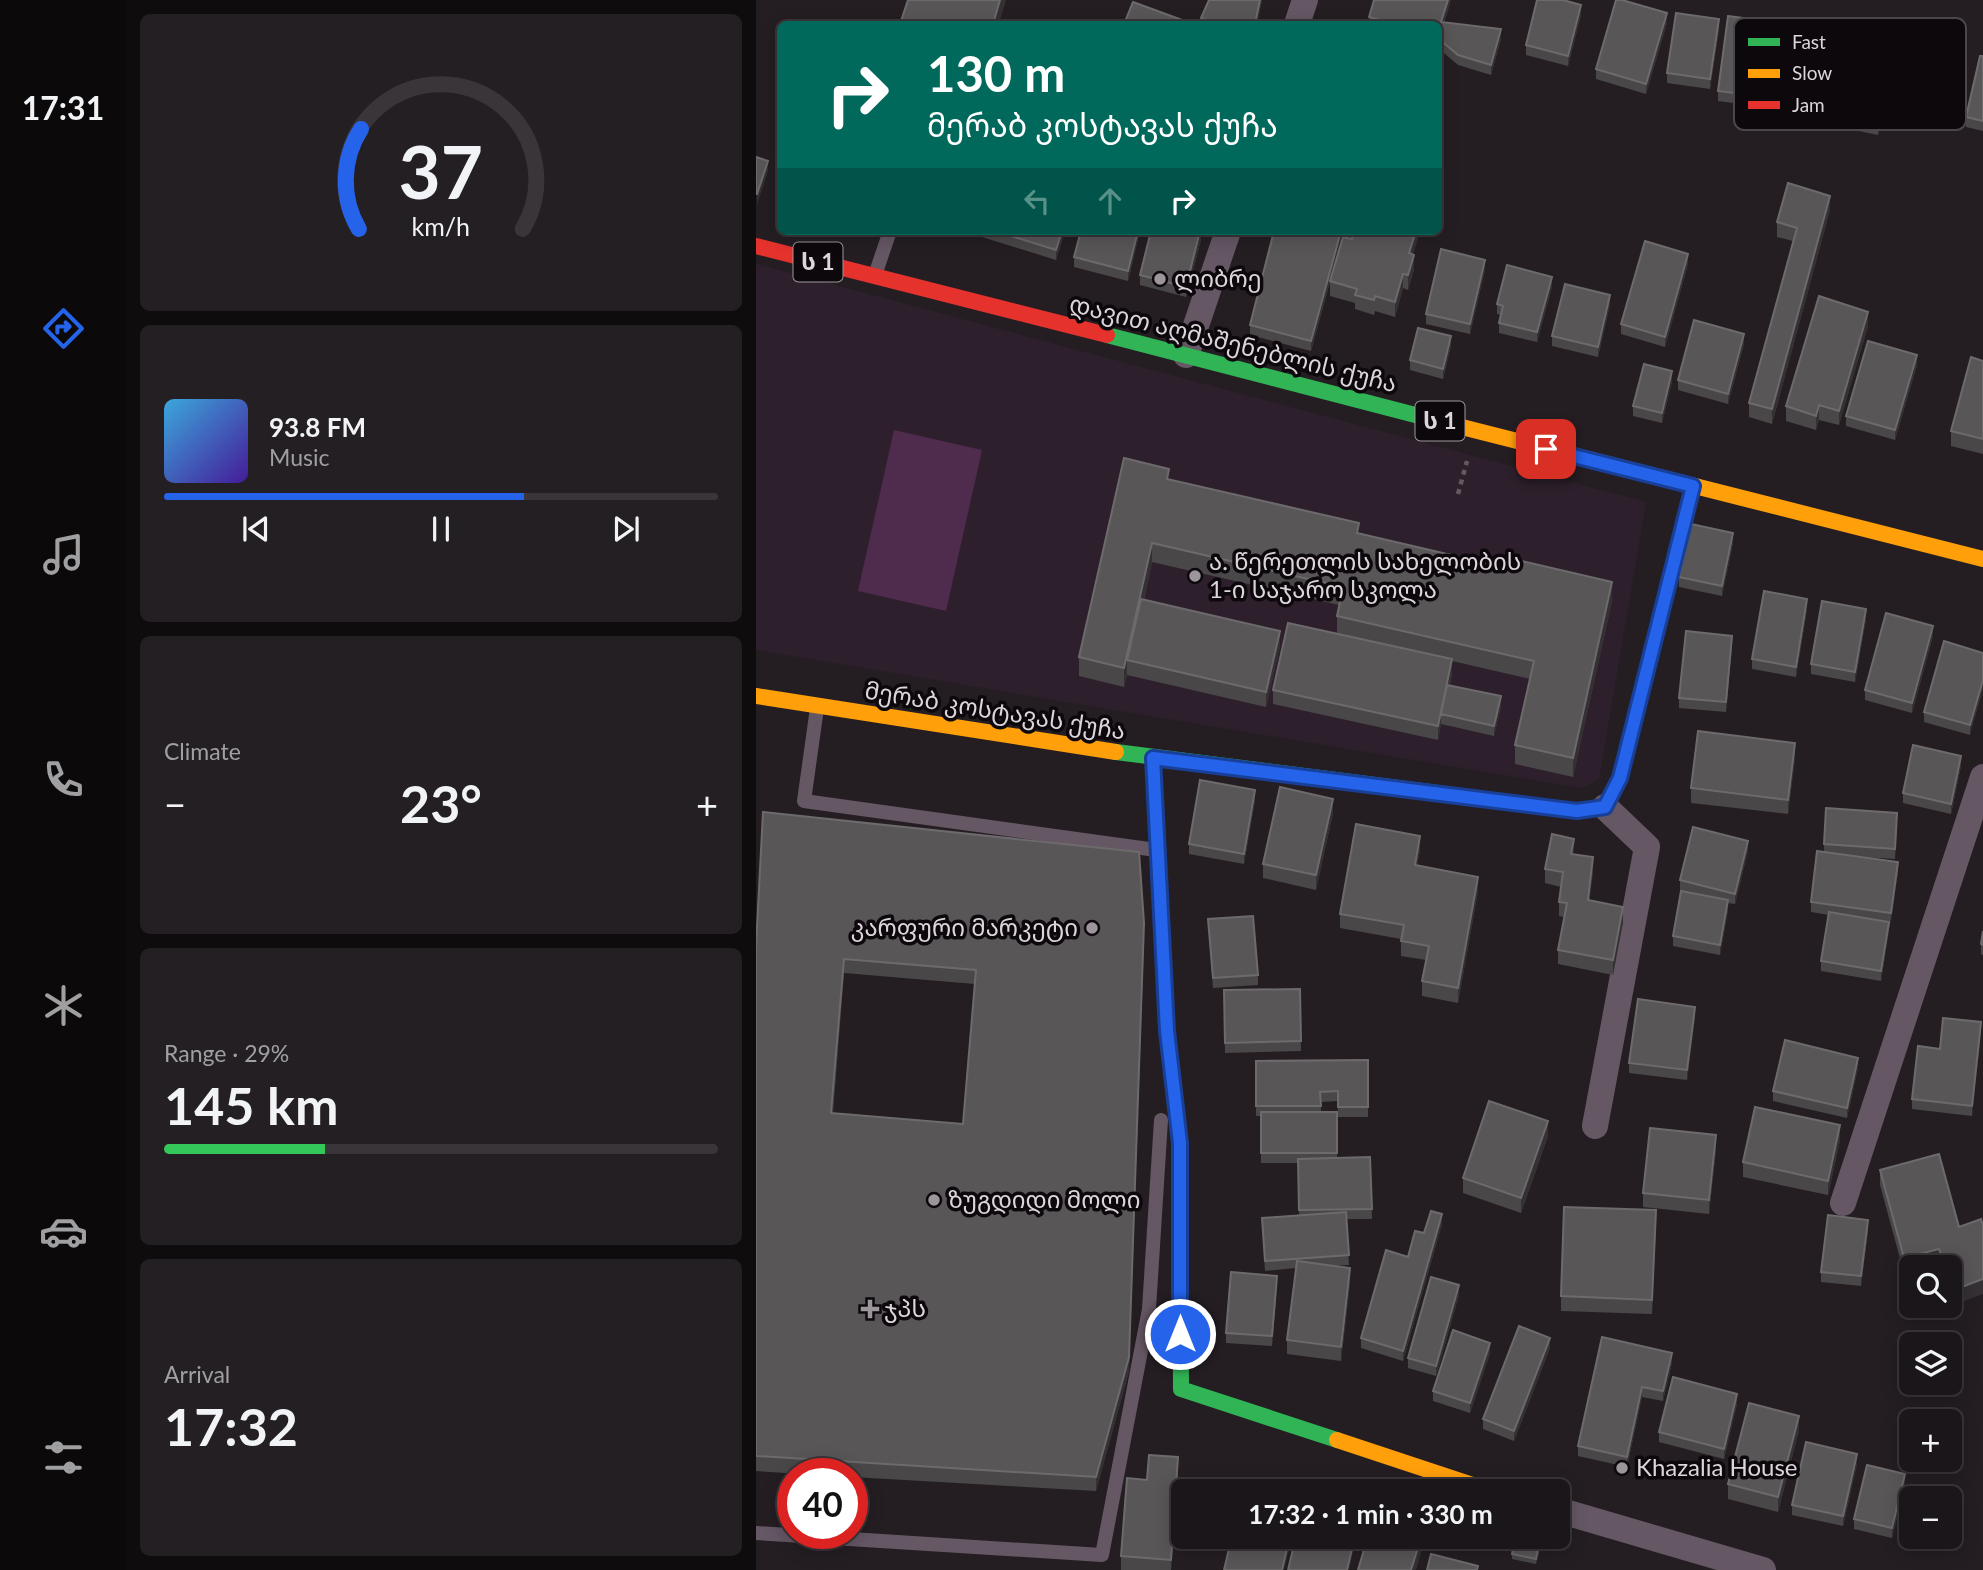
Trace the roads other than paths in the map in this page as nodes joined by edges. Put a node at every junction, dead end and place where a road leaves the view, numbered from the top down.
1 (1305, 0) edge
2 (1298, 21) edge
3 (889, 235) edge
4 (1227, 235) edge
5 (756, 246) edge
6 (875, 276) junction
7 (1186, 355) junction
8 (1693, 486) junction
9 (1983, 559) edge
10 (756, 696) edge
11 (818, 706) junction
12 (1153, 758) junction
13 (1983, 777) edge
14 (1605, 807) junction
15 (1157, 850) junction
16 (1167, 1031) junction
17 (1595, 1126) dead end
18 (1843, 1203) dead end
19 (1455, 1479) edge
20 (1570, 1514) edge
21 (756, 1533) edge
22 (1763, 1570) edge

1 - 2 street
3 - 6 lane
4 - 7 street
5 - 6 main road, დავით აღმაშენებლის ქუჩა / ს 1
6 - 7 main road, დავით აღმაშენებლის ქუჩა / ს 1
7 - 8 main road, დავით აღმაშენებლის ქუჩა / ს 1
8 - 9 main road, დავით აღმაშენებლის ქუჩა / ს 1
8 - 14 main road
10 - 11 main road, მერაბ კოსტავას ქუჩა
11 - 12 main road, მერაბ კოსტავას ქუჩა
11 - 15 lane
12 - 14 main road, მერაბ კოსტავას ქუჩა
12 - 15 main road
13 - 18 street
14 - 17 street
15 - 16 main road
16 - 19 main road
16 - 21 lane
20 - 22 street

